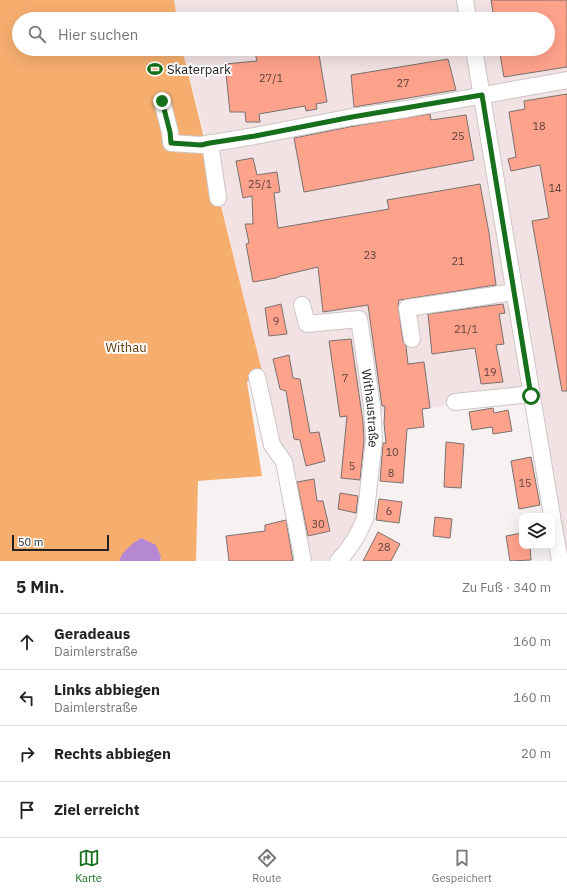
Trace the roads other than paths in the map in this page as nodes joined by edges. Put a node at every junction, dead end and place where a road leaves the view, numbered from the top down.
1 (465, 0) edge
2 (467, 12) edge
3 (475, 56) edge
4 (567, 80) edge
5 (482, 95) junction
6 (162, 101) dead end
7 (210, 143) junction
8 (218, 198) dead end
9 (514, 292) junction
10 (302, 305) dead end
11 (412, 339) dead end
12 (257, 377) dead end
13 (531, 394) junction
14 (455, 402) dead end
15 (551, 513) edge
16 (555, 533) edge
17 (303, 561) edge
18 (338, 561) edge
19 (560, 561) edge

1 - 2 street
3 - 5 street
4 - 5 street
5 - 7 street
5 - 9 street
6 - 7 street
7 - 8 street
9 - 11 street
9 - 13 street
10 - 18 street, Withaustraße
12 - 17 street
13 - 14 street
13 - 15 street
16 - 19 street

